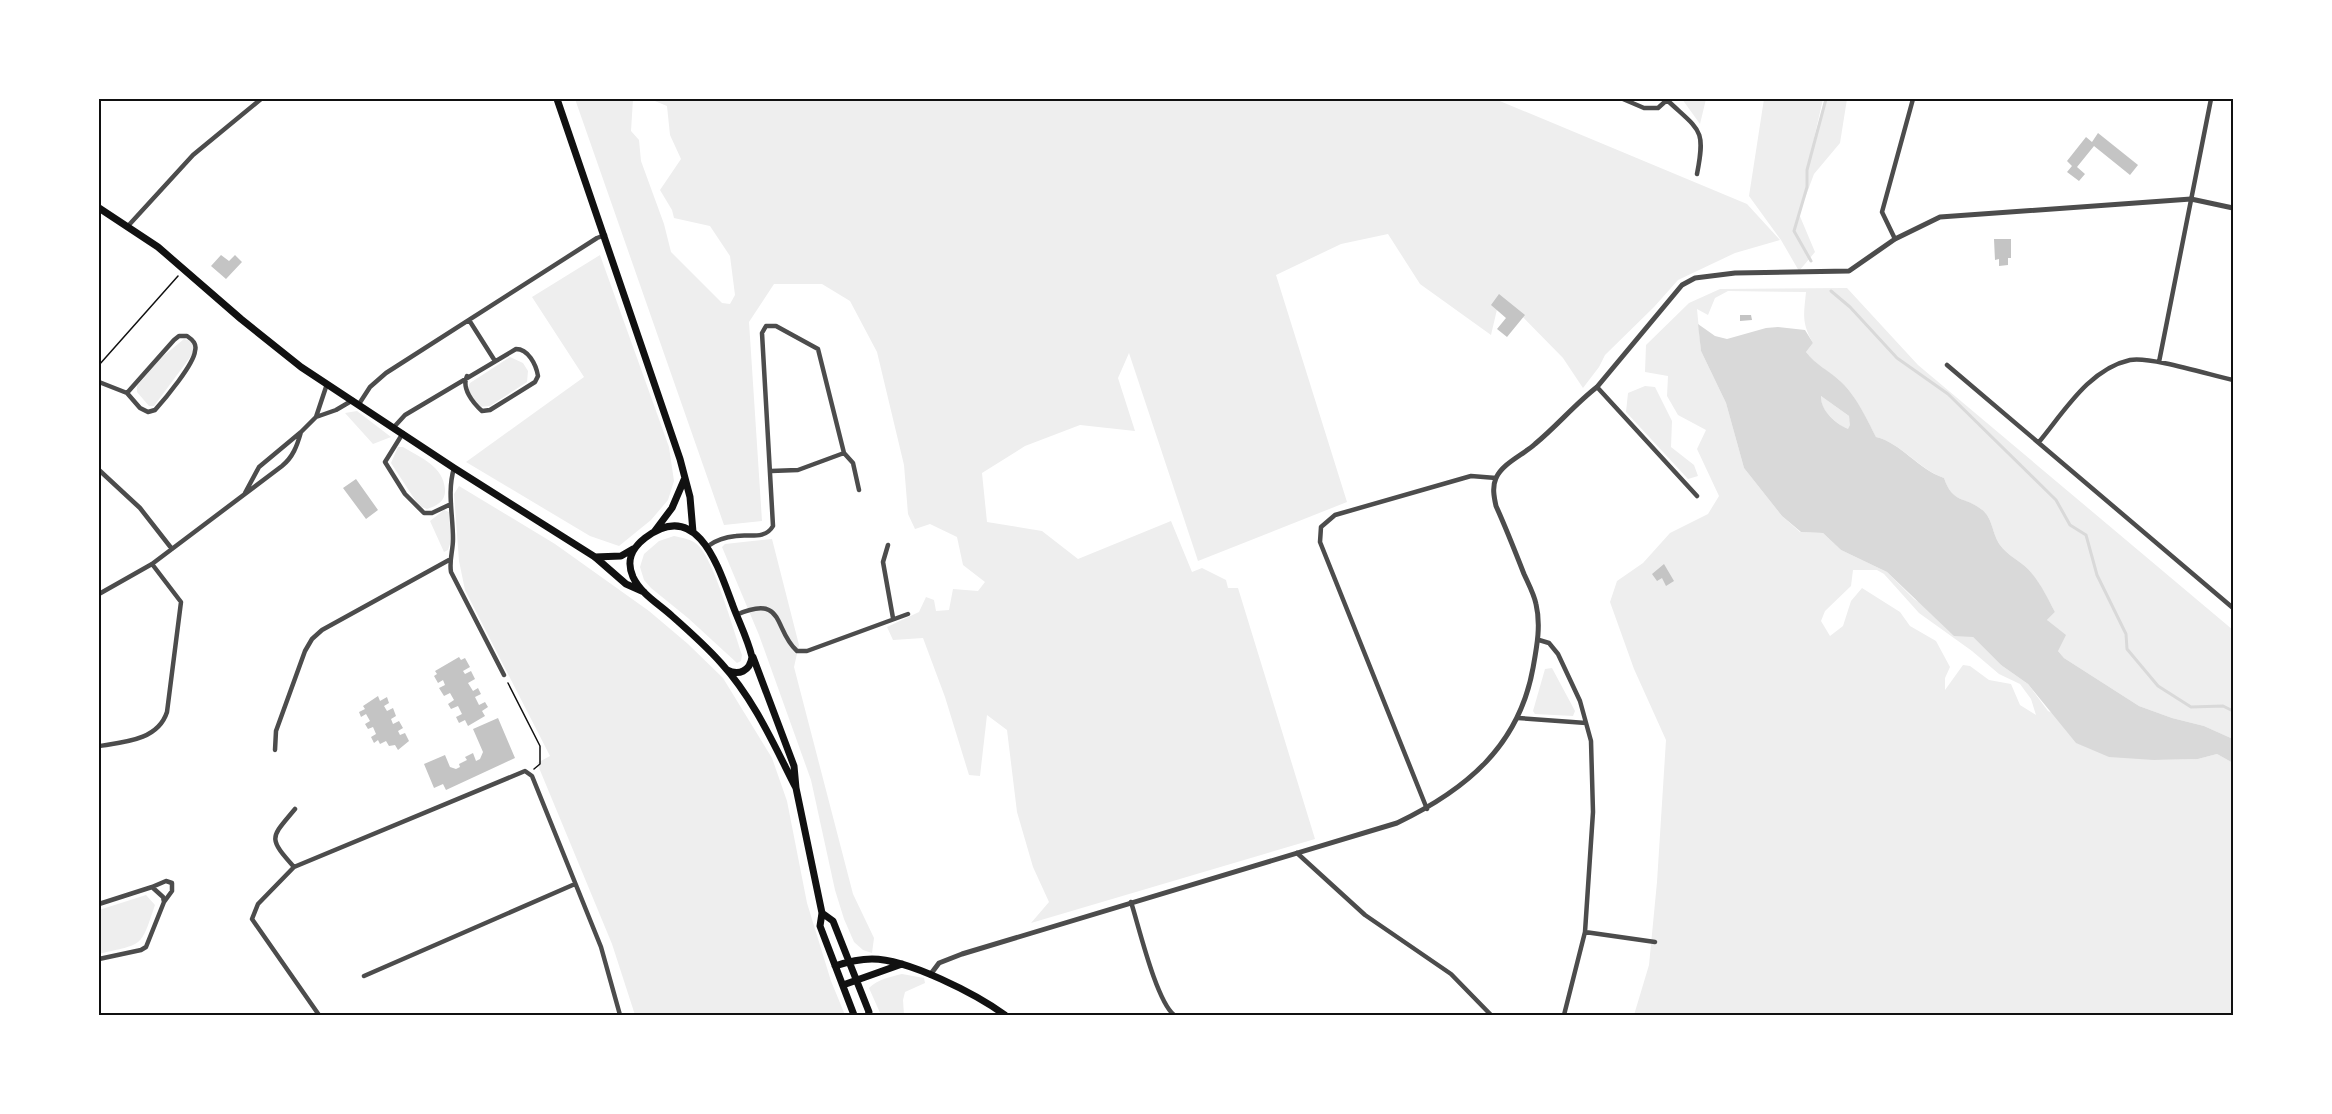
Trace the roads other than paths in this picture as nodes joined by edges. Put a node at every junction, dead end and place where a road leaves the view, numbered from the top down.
1 (261, 99) edge
2 (557, 99) edge
3 (1623, 99) edge
4 (1913, 99) edge
5 (2211, 99) edge
6 (1667, 100) edge
7 (1697, 174) dead end
8 (2191, 199) junction
9 (99, 208) edge
10 (2233, 208) edge
11 (128, 226) junction
12 (605, 235) junction
13 (1895, 239) junction
14 (469, 320) junction
15 (495, 361) junction
16 (2159, 362) junction
17 (1947, 364) dead end
18 (467, 376) junction
19 (2233, 380) edge
20 (99, 381) edge
21 (327, 384) junction
22 (1598, 387) junction
23 (127, 393) junction
24 (356, 402) junction
25 (316, 417) junction
26 (394, 427) junction
27 (301, 432) junction
28 (403, 433) junction
29 (2039, 442) junction
30 (844, 453) junction
31 (454, 468) junction
32 (99, 470) edge
33 (771, 471) junction
34 (1496, 478) junction
35 (684, 480) junction
36 (859, 490) dead end
37 (244, 495) junction
38 (1697, 496) dead end
39 (451, 504) junction
40 (654, 532) junction
41 (693, 532) junction
42 (888, 545) dead end
43 (708, 546) junction
44 (172, 549) junction
45 (633, 549) junction
46 (594, 556) junction
47 (449, 560) junction
48 (152, 564) junction
49 (644, 592) junction
50 (99, 594) edge
51 (2233, 608) edge
52 (908, 614) dead end
53 (736, 615) junction
54 (893, 618) junction
55 (1539, 640) junction
56 (750, 652) junction
57 (727, 670) junction
58 (504, 675) road end
59 (1518, 718) junction
60 (1586, 723) junction
61 (99, 746) edge
62 (275, 750) dead end
63 (796, 788) junction
64 (295, 809) dead end
65 (1426, 809) junction
66 (1297, 853) junction
67 (294, 867) junction
68 (575, 884) junction
69 (152, 887) junction
70 (164, 902) junction
71 (1131, 902) junction
72 (99, 904) edge
73 (822, 913) junction
74 (1585, 932) junction
75 (1655, 942) dead end
76 (99, 959) edge
77 (849, 962) junction
78 (902, 964) junction
79 (835, 966) junction
80 (930, 975) junction
81 (364, 976) dead end
82 (856, 981) junction
83 (843, 985) junction
84 (319, 1015) edge
85 (620, 1015) edge
86 (854, 1015) edge
87 (868, 1015) edge
88 (1005, 1015) edge
89 (1174, 1015) edge
90 (1491, 1015) edge
91 (1564, 1015) edge

1 - 11 street
2 - 12 main road
3 - 6 street
4 - 13 street
5 - 8 street
6 - 7 street
8 - 10 street
8 - 13 street
8 - 16 street
9 - 11 main road
11 - 21 main road
12 - 14 street
12 - 35 main road
13 - 22 street
14 - 15 street
14 - 24 street
15 - 18 street
15 - 18 street
16 - 19 street
16 - 29 street
17 - 29 street
18 - 26 street
20 - 23 street
21 - 24 main road
21 - 25 street
22 - 34 street
22 - 38 street
23 - 23 street
24 - 25 street
24 - 26 main road
25 - 27 street
26 - 28 main road
27 - 37 street
27 - 37 street
28 - 31 main road
28 - 39 street
29 - 51 street
30 - 33 street
30 - 33 street
30 - 36 street
31 - 39 street
31 - 46 main road
32 - 44 street
33 - 43 street
34 - 55 street
34 - 65 street
35 - 40 main road
35 - 41 main road
37 - 44 street
39 - 47 street
40 - 41 main road
40 - 45 main road
41 - 43 main road
42 - 54 street
43 - 53 main road
44 - 48 street
45 - 46 main road
45 - 49 main road
46 - 49 main road
47 - 58 street
47 - 62 street
48 - 50 street
48 - 61 street
49 - 57 main road
52 - 54 street
53 - 54 street
53 - 56 main road
55 - 59 street
55 - 60 street
56 - 57 main road
56 - 63 main road
57 - 63 main road
59 - 60 street
59 - 65 street
60 - 74 street
63 - 73 main road
64 - 67 street
65 - 66 street
66 - 71 street
66 - 90 street
67 - 68 street
67 - 84 street
68 - 81 street
68 - 85 street
69 - 70 street
69 - 70 street
69 - 72 street
70 - 76 street
71 - 80 street
71 - 89 street
73 - 77 main road
73 - 79 main road
74 - 75 street
74 - 91 street
77 - 78 main road
77 - 79 main road
77 - 82 main road
78 - 80 main road
78 - 82 main road
79 - 83 main road
80 - 88 main road
82 - 83 main road
82 - 87 main road
83 - 86 main road

